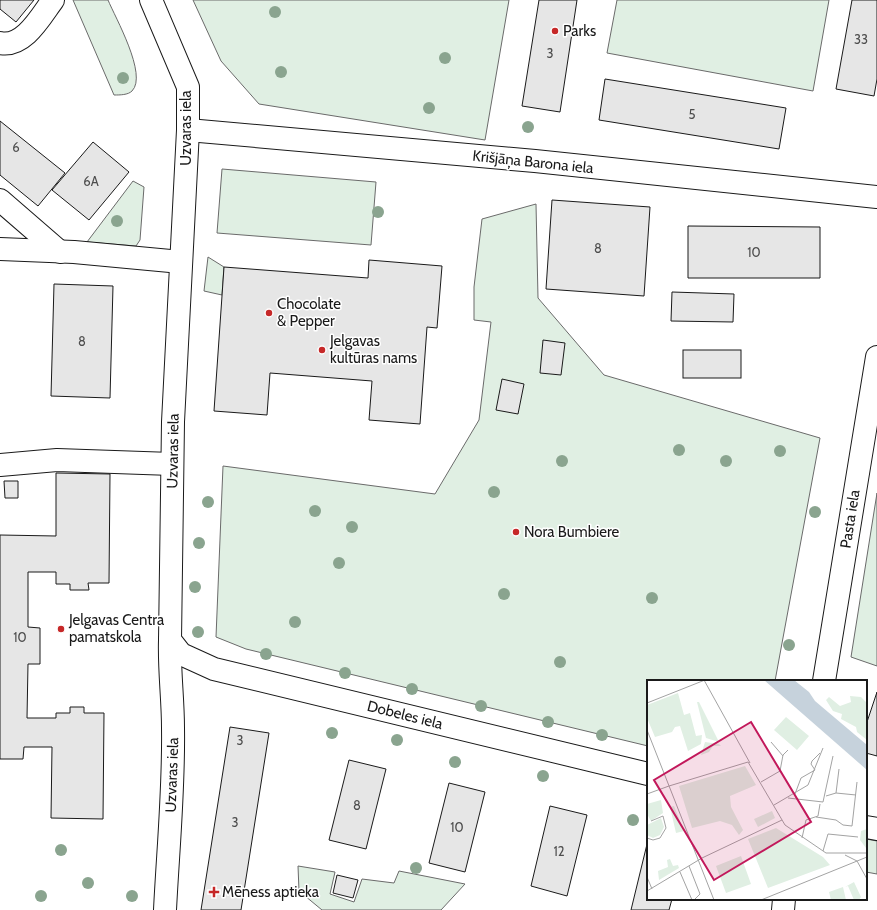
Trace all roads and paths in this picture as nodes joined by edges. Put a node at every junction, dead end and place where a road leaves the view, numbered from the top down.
1 (53, 0) edge
2 (151, 0) edge
3 (0, 43) edge
4 (188, 130) junction
5 (877, 197) edge
6 (0, 200) edge
7 (0, 249) edge
8 (60, 252) junction
9 (181, 262) junction
10 (877, 357) edge
11 (172, 464) junction
12 (0, 465) edge
13 (170, 640) junction
14 (824, 680) edge
15 (647, 774) edge
16 (867, 827) edge
17 (877, 829) edge
18 (784, 900) edge
19 (165, 910) edge
20 (783, 910) edge

1 - 3 main road
2 - 4 main road, Uzvaras iela
4 - 5 main road, Krišjāņa Barona iela
4 - 9 main road, Uzvaras iela
6 - 8 main road
7 - 8 main road
8 - 9 main road
9 - 11 main road, Uzvaras iela
10 - 14 main road, Pasta iela
11 - 12 main road
11 - 13 main road, Uzvaras iela
13 - 15 main road, Dobeles iela
13 - 19 main road, Uzvaras iela
16 - 17 main road
18 - 20 main road

